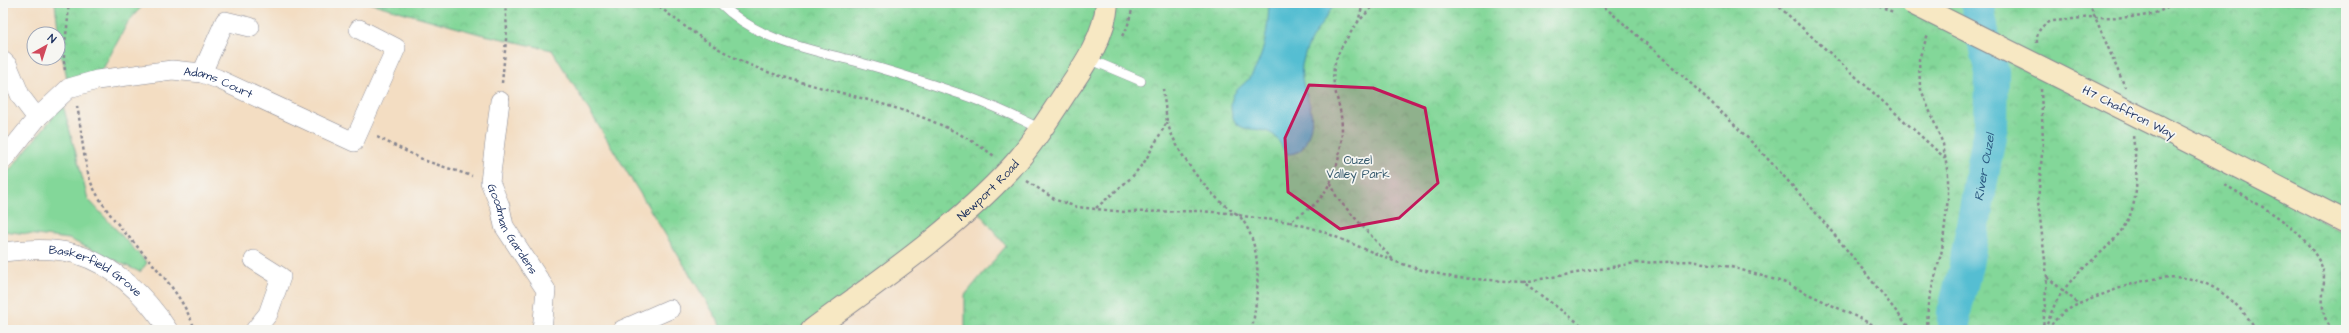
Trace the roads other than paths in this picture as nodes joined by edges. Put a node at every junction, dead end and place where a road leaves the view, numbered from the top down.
1 (720, 3) edge
2 (1108, 3) edge
3 (1902, 8) edge
4 (250, 27) dead end
5 (359, 29) dead end
6 (1089, 59) junction
7 (3, 61) edge
8 (202, 73) junction
9 (1141, 81) dead end
10 (500, 101) road end
11 (38, 118) junction
12 (1041, 129) junction
13 (3, 160) edge
14 (2346, 222) edge
15 (3, 252) edge
16 (254, 260) dead end
17 (670, 309) dead end
18 (168, 330) edge
19 (255, 330) edge
20 (543, 330) edge
21 (622, 330) edge
22 (812, 330) edge

1 - 12 lane
2 - 6 street, Newport Road
3 - 14 street, H7 Chaffron Way, bridge
4 - 8 street
5 - 8 street, Adams Court
6 - 9 lane
6 - 12 street, Newport Road
7 - 11 street
8 - 11 street, Adams Court
10 - 20 street, Goodman Gardens
11 - 13 street, Adams Court
12 - 22 street, Newport Road
15 - 18 street, Baskerfield Grove
16 - 19 street
17 - 21 street

